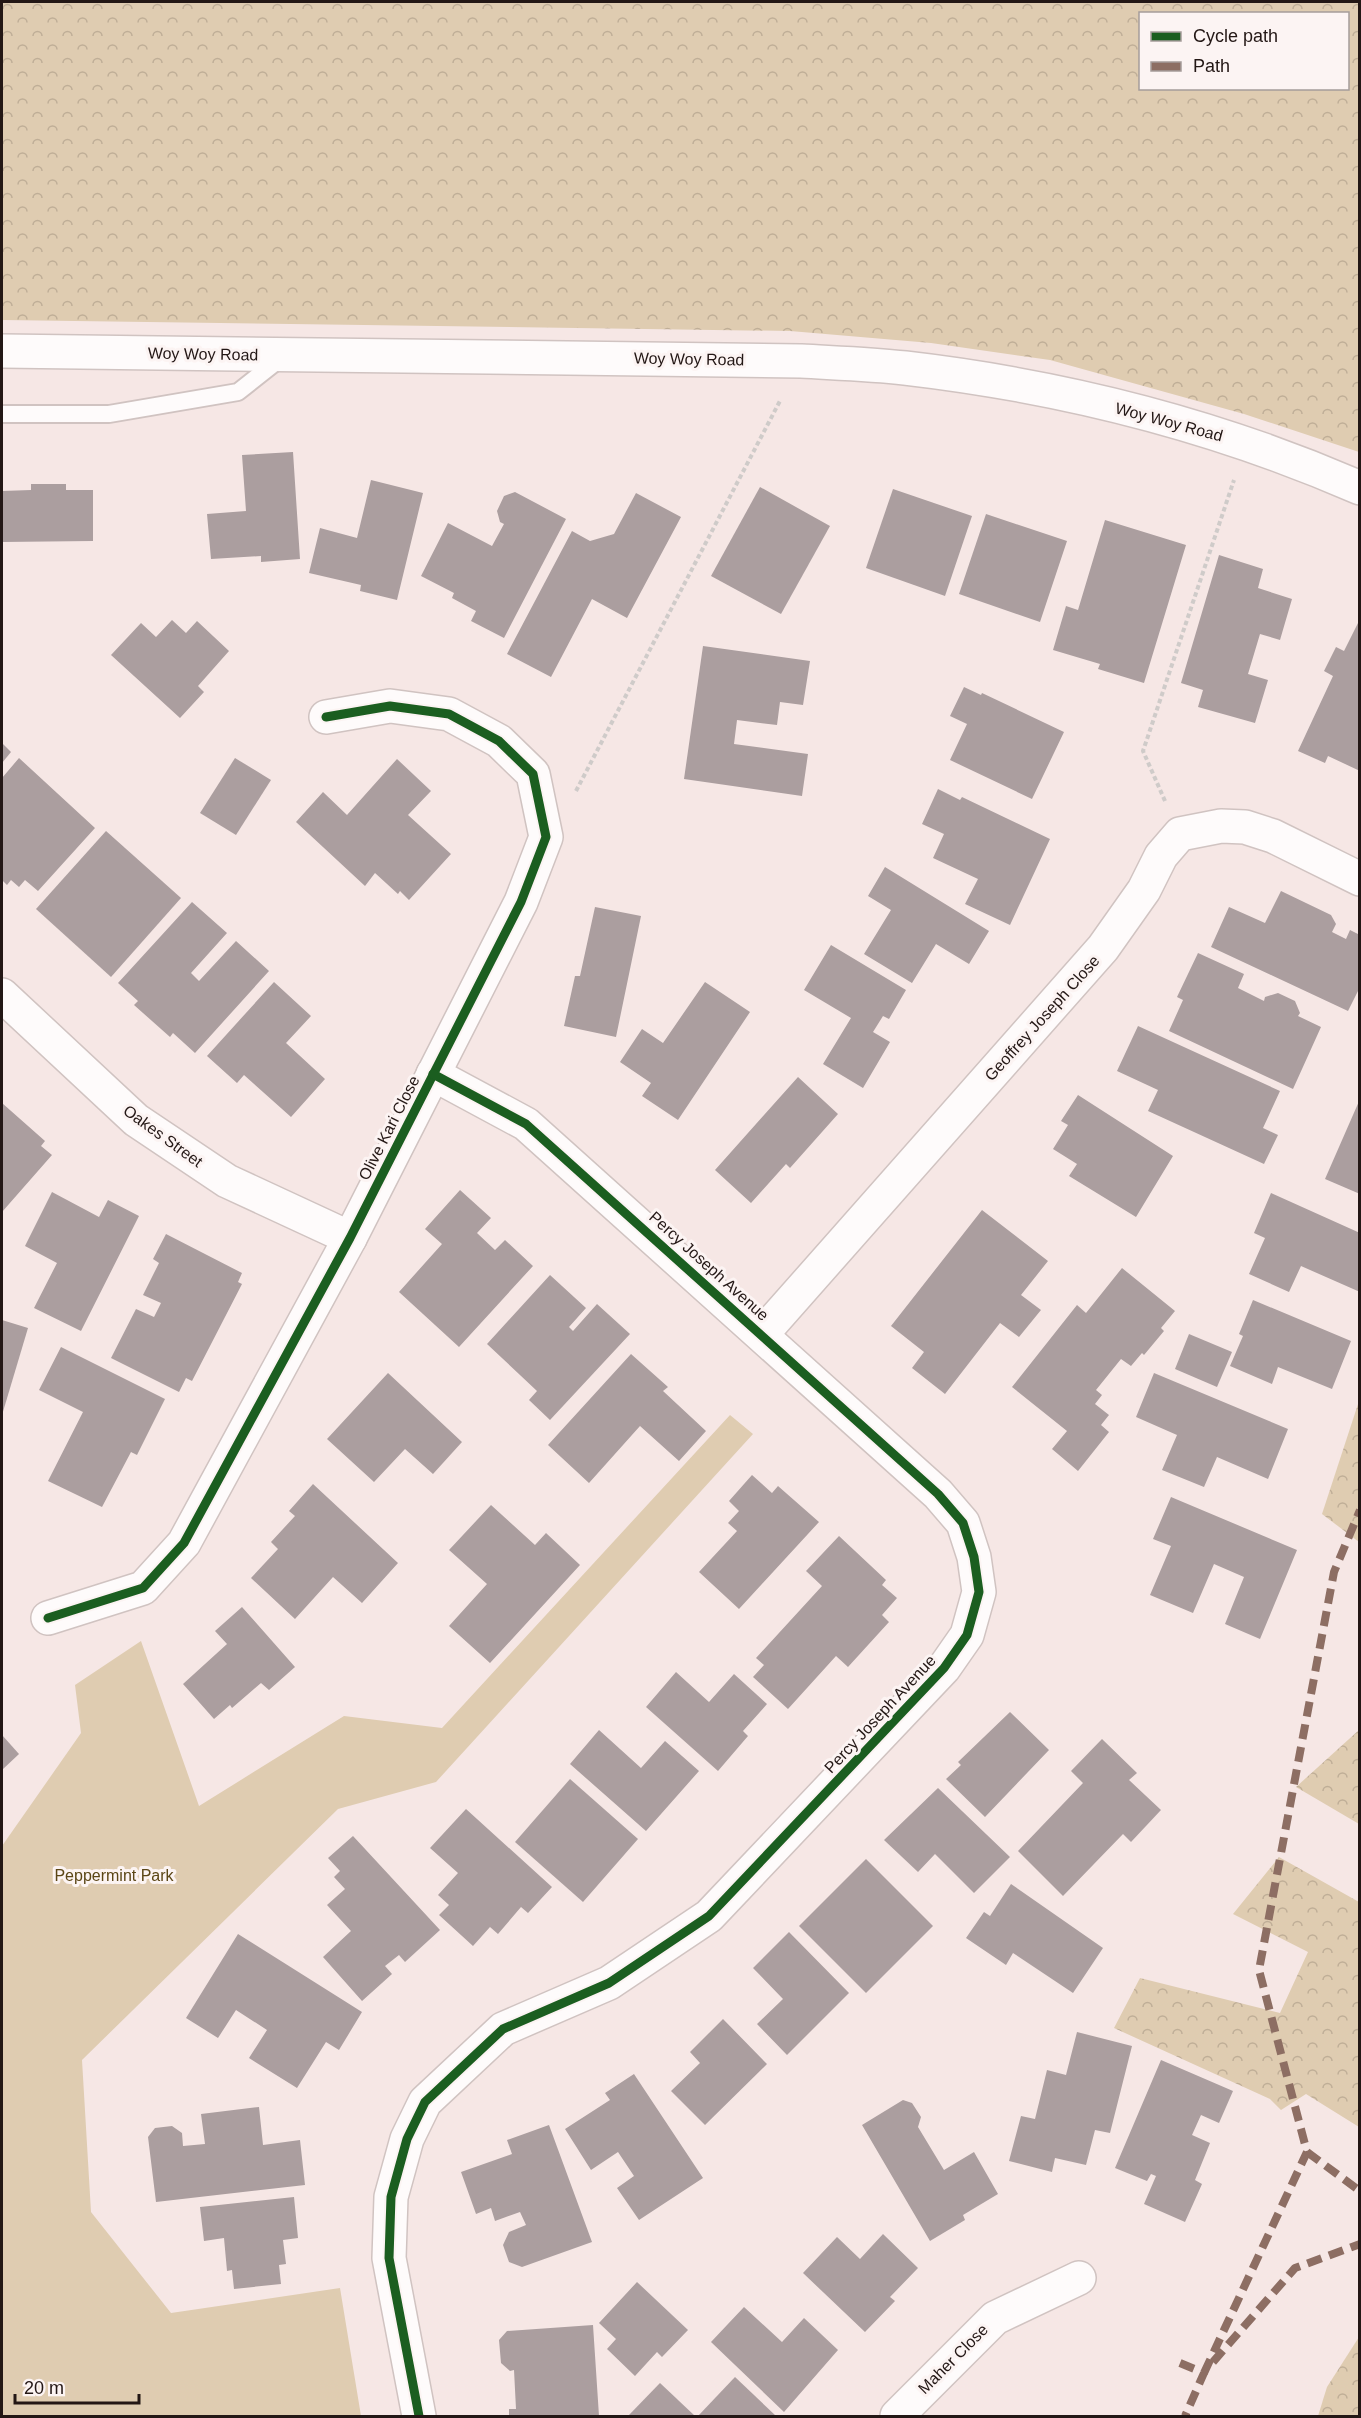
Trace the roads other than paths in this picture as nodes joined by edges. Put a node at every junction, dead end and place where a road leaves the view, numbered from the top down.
1 (2, 351) edge
2 (285, 355) junction
3 (2, 414) edge
4 (1359, 488) edge
5 (326, 717) dead end
6 (1359, 879) edge
7 (2, 996) edge
8 (433, 1074) junction
9 (350, 1238) junction
10 (762, 1334) junction
11 (48, 1618) dead end
12 (1079, 2278) dead end
13 (419, 2416) edge
14 (897, 2416) edge

1 - 2 street, Woy Woy Road
2 - 3 lane
2 - 4 street, Woy Woy Road
5 - 8 street, Olive Kari Close
6 - 10 street, Geoffrey Joseph Close
7 - 9 street, Oakes Street
8 - 9 street, Olive Kari Close
8 - 10 street, Percy Joseph Avenue
9 - 11 street, Olive Kari Close
10 - 13 street, Percy Joseph Avenue
12 - 14 street, Maher Close

